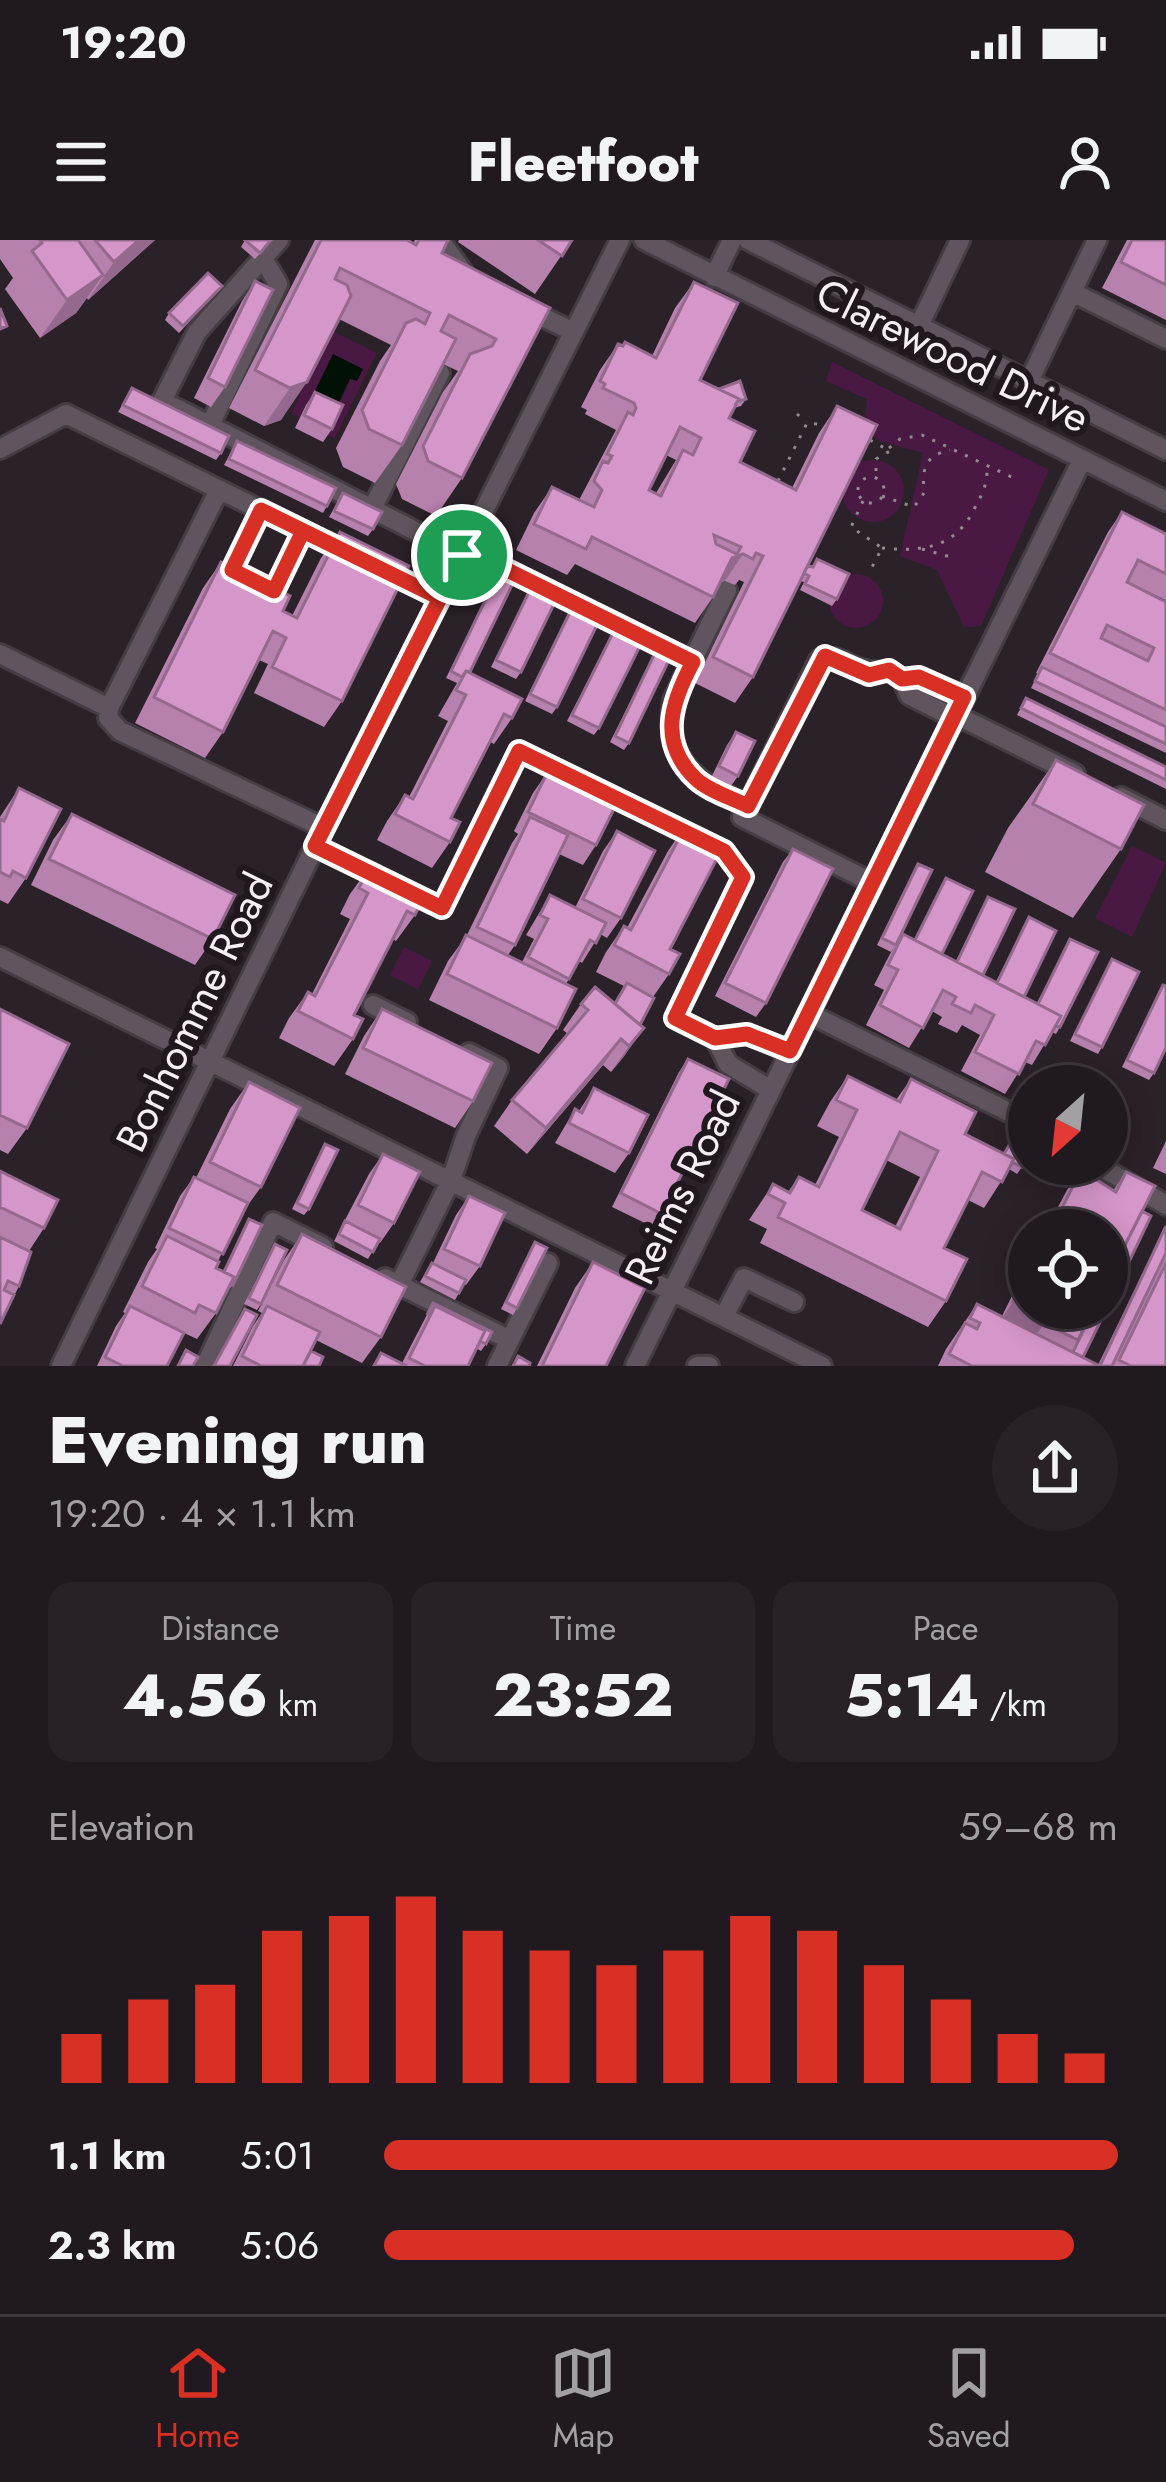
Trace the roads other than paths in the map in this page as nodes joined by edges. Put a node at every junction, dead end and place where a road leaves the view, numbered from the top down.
1 (280, 240) edge
2 (441, 240) edge
3 (620, 240) edge
4 (732, 240) edge
5 (748, 240) edge
6 (960, 240) edge
7 (1097, 240) edge
8 (655, 243) edge
9 (263, 258) junction
10 (714, 277) junction
11 (478, 286) edge
12 (1072, 292) junction
13 (513, 303) edge
14 (919, 326) junction
15 (574, 332) junction
16 (1166, 339) edge
17 (1029, 381) junction
18 (462, 384) edge
19 (210, 425) junction
20 (0, 449) edge
21 (1166, 450) edge
22 (1082, 460) junction
23 (219, 490) junction
24 (1166, 501) edge
25 (374, 507) junction
26 (261, 510) junction
27 (303, 531) junction
28 (463, 552) junction
29 (727, 590) edge
30 (440, 598) junction
31 (0, 654) edge
32 (693, 662) junction
33 (109, 709) junction
34 (958, 710) junction
35 (1083, 778) edge
36 (1104, 788) edge
37 (748, 806) junction
38 (1166, 820) edge
39 (320, 837) junction
40 (873, 883) junction
41 (0, 957) edge
42 (374, 1005) dead end
43 (808, 1013) junction
44 (436, 1036) edge
45 (715, 1038) junction
46 (456, 1047) edge
47 (790, 1051) junction
48 (209, 1061) junction
49 (770, 1090) junction
50 (1008, 1111) edge
51 (451, 1180) junction
52 (1128, 1182) edge
53 (1166, 1204) edge
54 (562, 1236) junction
55 (344, 1257) edge
56 (362, 1266) edge
57 (399, 1285) junction
58 (670, 1291) junction
59 (794, 1303) dead end
60 (724, 1316) junction
61 (510, 1340) junction
62 (813, 1364) edge
63 (61, 1366) edge
64 (205, 1366) edge
65 (497, 1366) edge
66 (635, 1366) edge
67 (697, 1366) edge
68 (709, 1366) edge

1 - 9 street
2 - 11 street
3 - 15 street, Bonhomme Road
4 - 10 street
5 - 14 street
6 - 14 street
7 - 12 street
8 - 10 street, Clarewood Drive
9 - 19 street
9 - 19 street
10 - 22 street, Clarewood Drive
12 - 16 street
12 - 17 street
13 - 15 street
14 - 17 street
15 - 28 street, Bonhomme Road
17 - 21 street
18 - 25 street
19 - 25 street
20 - 23 street
22 - 24 street, Clarewood Drive
22 - 34 street, Reims Road
23 - 26 street
23 - 33 street
25 - 28 street
26 - 27 street
26 - 27 street
27 - 30 street
28 - 30 street, Bonhomme Road
28 - 32 street
29 - 32 street
30 - 39 street, Bonhomme Road
31 - 33 street
32 - 37 street
33 - 39 street
34 - 35 street
34 - 37 street
34 - 40 street, Reims Road
36 - 38 street
37 - 40 street
39 - 45 street
39 - 48 street, Bonhomme Road
40 - 43 street, Reims Road
41 - 48 street
42 - 44 street
43 - 47 street, Reims Road
43 - 50 street
45 - 47 street
45 - 49 street
46 - 51 street
47 - 49 street, Reims Road
48 - 51 street
48 - 63 street, Bonhomme Road
49 - 58 street, Reims Road
51 - 54 street
51 - 57 street
52 - 53 street
54 - 58 street
54 - 61 street
55 - 64 street
56 - 57 street
57 - 61 street
58 - 60 street
58 - 66 street, Reims Road
59 - 60 street
60 - 62 street
61 - 65 street
67 - 68 street

